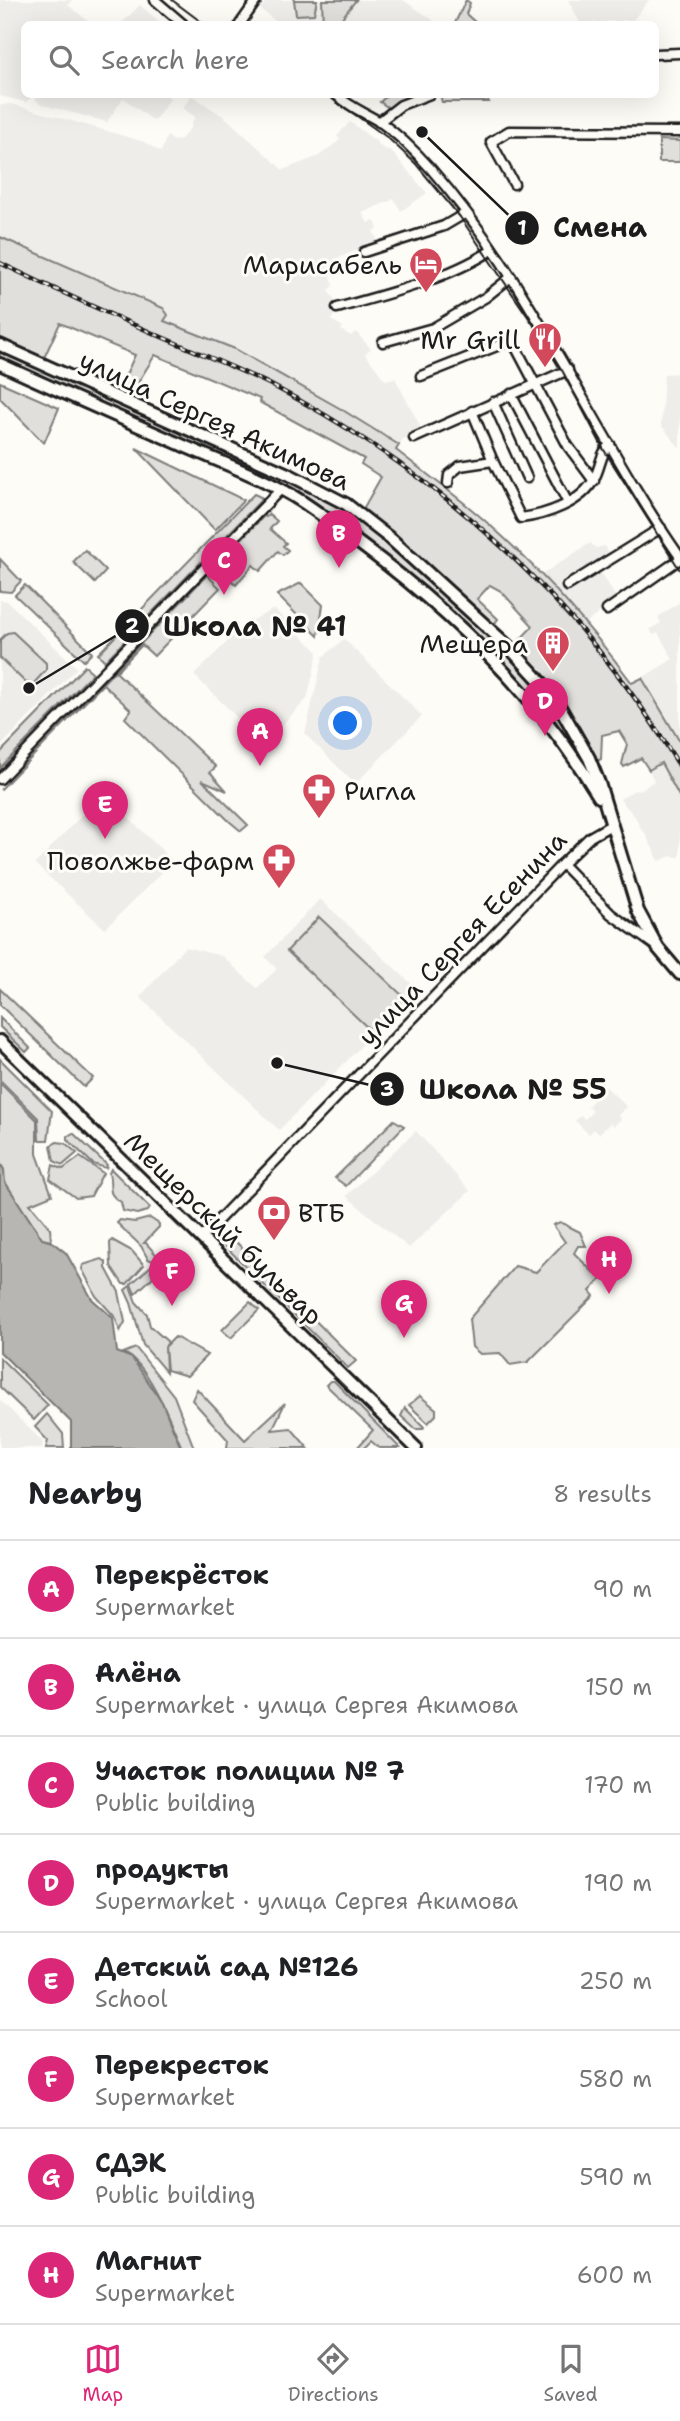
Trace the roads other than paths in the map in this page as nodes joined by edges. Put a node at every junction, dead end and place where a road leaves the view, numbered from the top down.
1 (155, 0) edge
2 (257, 0) edge
3 (180, 21) edge
4 (242, 21) edge
5 (680, 53) edge
6 (659, 54) edge
7 (341, 98) edge
8 (419, 98) edge
9 (379, 122) junction
10 (680, 132) edge
11 (514, 184) dead end
12 (466, 213) junction
13 (492, 250) junction
14 (364, 252) dead end
15 (511, 277) junction
16 (337, 309) dead end
17 (383, 342) dead end
18 (0, 345) edge
19 (0, 364) edge
20 (568, 370) junction
21 (421, 376) dead end
22 (536, 383) junction
23 (511, 394) junction
24 (493, 402) junction
25 (472, 411) junction
26 (414, 438) dead end
27 (610, 444) junction
28 (493, 461) junction
29 (527, 478) dead end
30 (594, 481) junction
31 (448, 483) dead end
32 (281, 489) junction
33 (568, 503) junction
34 (661, 528) junction
35 (680, 558) edge
36 (567, 586) dead end
37 (607, 610) dead end
38 (585, 762) junction
39 (0, 779) edge
40 (611, 825) junction
41 (562, 864) junction
42 (658, 948) junction
43 (680, 974) edge
44 (0, 1041) edge
45 (202, 1237) junction
46 (416, 1448) edge

1 - 3 street
2 - 4 street
5 - 6 street
7 - 9 street
8 - 9 street
9 - 12 street
10 - 11 street
12 - 13 street
12 - 14 street
13 - 15 street
13 - 16 street
15 - 17 street
15 - 20 street
18 - 38 main road, улица Сергея Акимова
19 - 32 main road, улица Сергея Акимова
20 - 22 street
20 - 27 street
21 - 22 street
22 - 23 street
22 - 30 street
23 - 24 street
23 - 33 street
24 - 25 street
24 - 29 street
25 - 26 street
25 - 28 street
27 - 30 street
27 - 34 street
28 - 31 street
28 - 33 street
30 - 33 street
32 - 38 main road, улица Сергея Акимова
32 - 39 street
34 - 35 street
34 - 36 street
35 - 37 street
38 - 40 main road, улица Сергея Акимова
40 - 41 street, улица Сергея Есенина
40 - 42 main road, улица Сергея Акимова
41 - 42 street
41 - 45 street, улица Сергея Есенина
42 - 43 main road, улица Сергея Акимова
44 - 45 main road, Мещерский бульвар
45 - 46 main road, Мещерский бульвар

